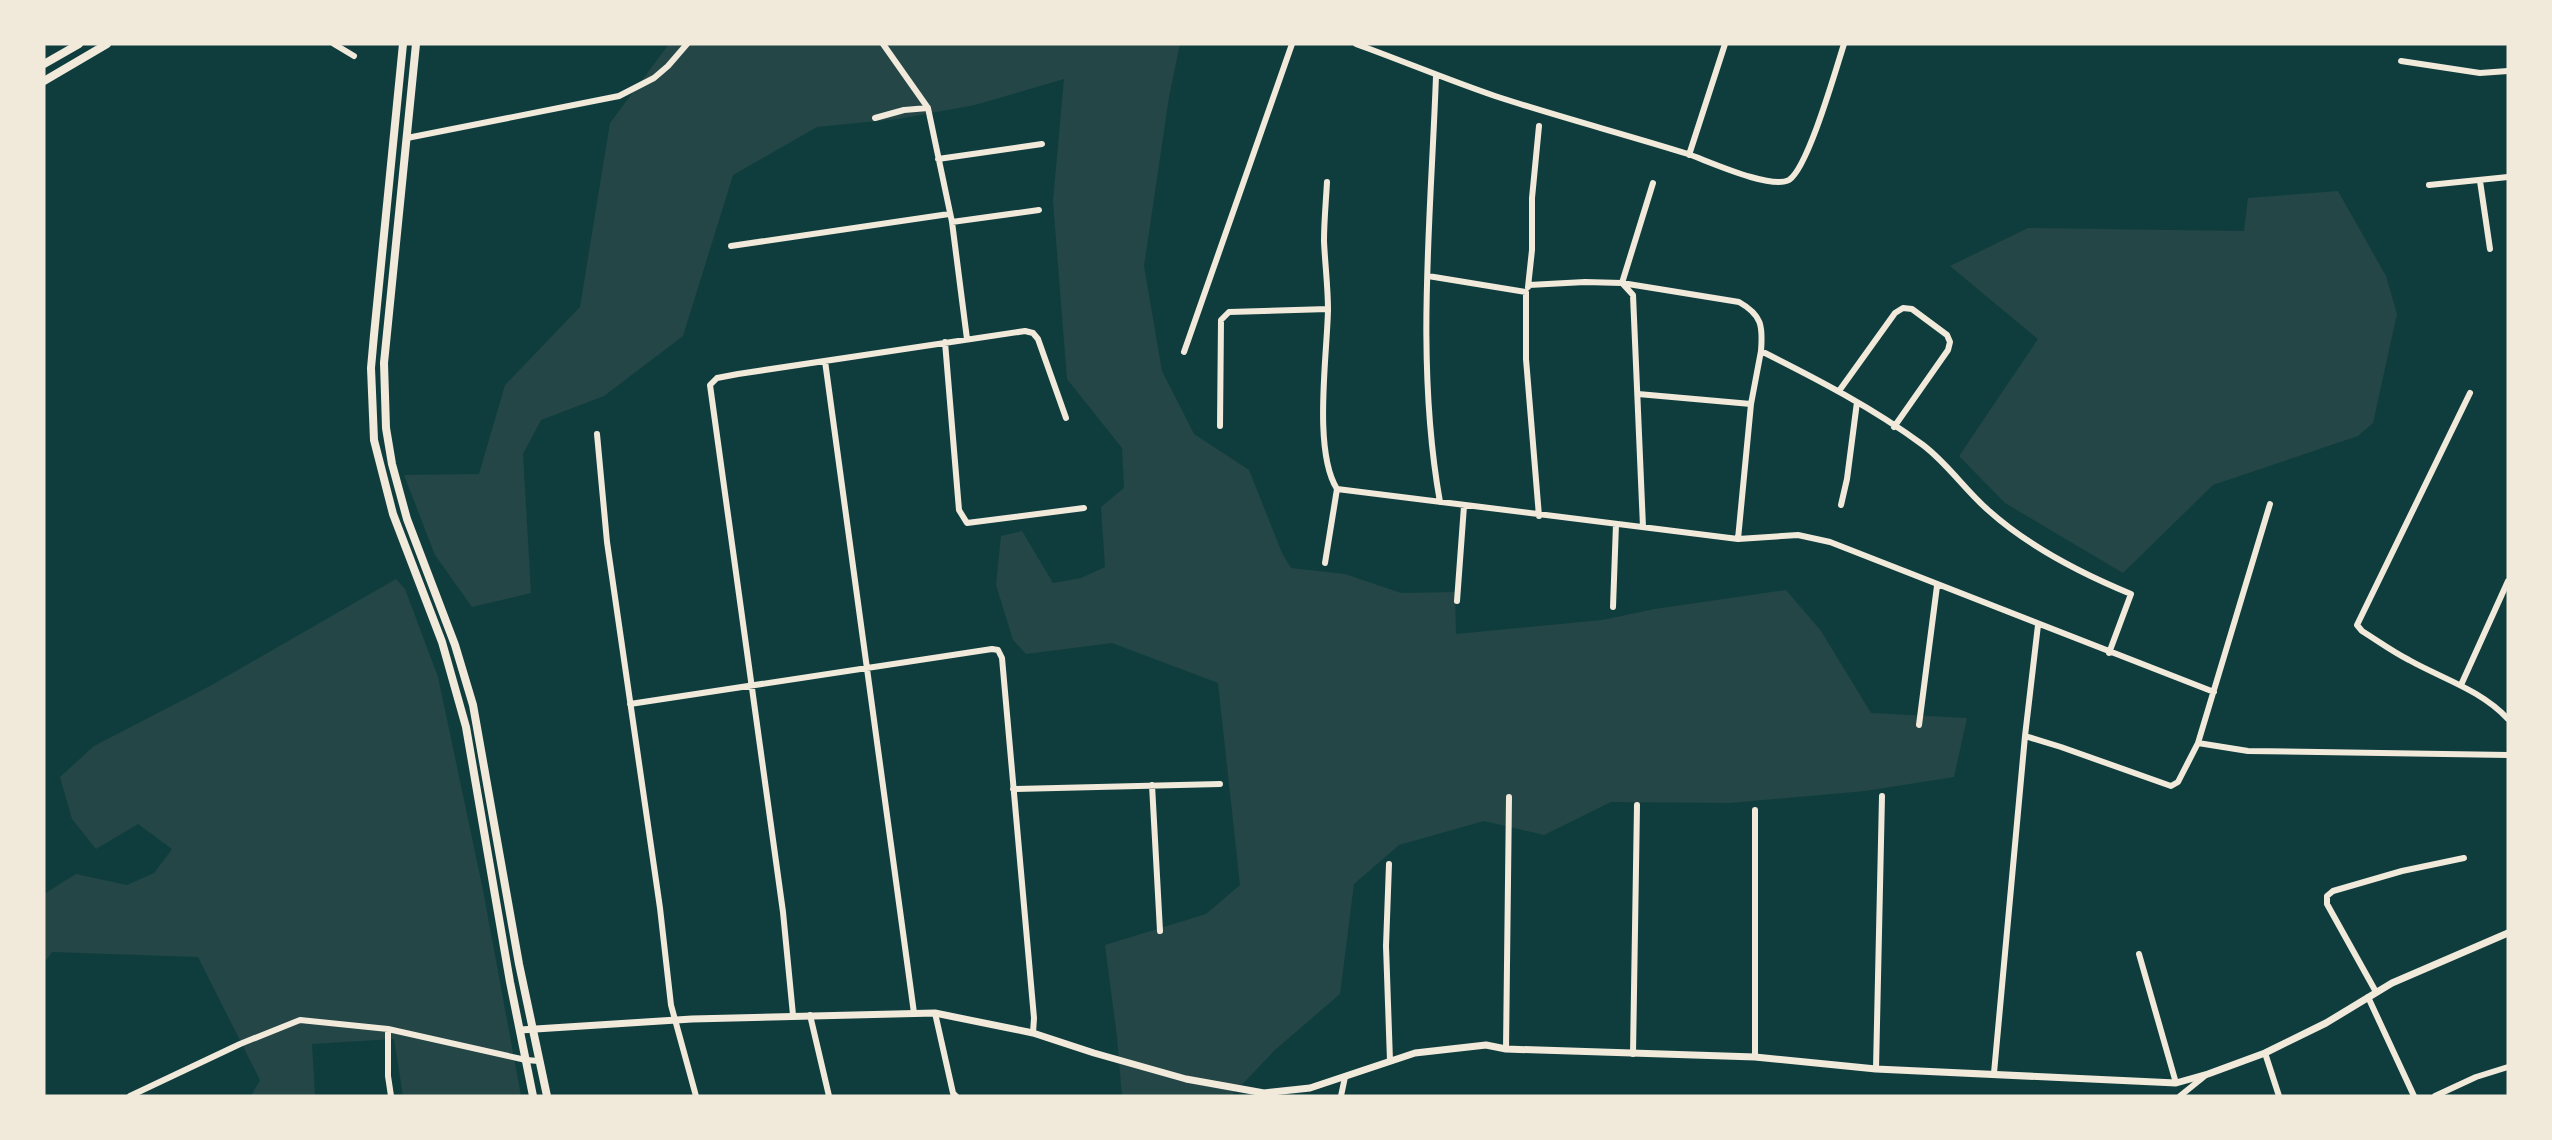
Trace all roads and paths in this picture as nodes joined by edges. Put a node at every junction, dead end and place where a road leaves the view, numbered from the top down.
1 (79, 44) edge
2 (107, 44) edge
3 (334, 44) edge
4 (403, 44) edge
5 (416, 44) edge
6 (687, 44) edge
7 (883, 44) edge
8 (1292, 44) edge
9 (1356, 44) edge
10 (1725, 44) edge
11 (1844, 44) edge
12 (354, 56) dead end
13 (2401, 61) dead end
14 (44, 64) edge
15 (2508, 71) edge
16 (1436, 76) junction
17 (44, 81) edge
18 (928, 108) junction
19 (875, 118) dead end
20 (1539, 126) dead end
21 (407, 138) junction
22 (1042, 144) dead end
23 (1689, 155) junction
24 (938, 159) junction
25 (2508, 177) edge
26 (2480, 181) junction
27 (1327, 182) dead end
28 (1653, 183) dead end
29 (2429, 185) dead end
30 (1039, 210) dead end
31 (949, 214) junction
32 (951, 222) junction
33 (731, 246) dead end
34 (2490, 249) dead end
35 (1428, 276) junction
36 (1622, 283) junction
37 (1528, 288) junction
38 (1328, 309) junction
39 (967, 339) junction
40 (945, 342) junction
41 (1761, 351) junction
42 (1184, 352) dead end
43 (825, 361) junction
44 (1839, 391) junction
45 (2470, 393) dead end
46 (1638, 394) junction
47 (1857, 401) junction
48 (1751, 404) junction
49 (1066, 418) dead end
50 (1220, 426) dead end
51 (1894, 427) junction
52 (597, 434) dead end
53 (1337, 489) junction
54 (1440, 502) junction
55 (2270, 504) dead end
56 (1841, 505) dead end
57 (1464, 506) junction
58 (1084, 508) dead end
59 (1539, 516) junction
60 (1616, 524) junction
61 (1643, 527) junction
62 (1738, 539) junction
63 (1325, 563) dead end
64 (2508, 581) edge
65 (1937, 586) junction
66 (1457, 601) dead end
67 (1613, 607) dead end
68 (2038, 625) junction
69 (2109, 653) junction
70 (865, 668) junction
71 (751, 684) junction
72 (2461, 685) junction
73 (2214, 692) junction
74 (630, 704) junction
75 (2508, 719) edge
76 (1919, 725) dead end
77 (2025, 736) junction
78 (2198, 743) junction
79 (2508, 755) edge
80 (1220, 784) dead end
81 (1152, 785) junction
82 (1013, 789) junction
83 (1882, 796) dead end
84 (1509, 797) dead end
85 (1637, 804) dead end
86 (1755, 810) dead end
87 (2464, 858) dead end
88 (1389, 864) dead end
89 (1160, 932) dead end
90 (2508, 933) edge
91 (2139, 954) dead end
92 (2376, 992) junction
93 (2368, 997) junction
94 (914, 1013) junction
95 (935, 1013) junction
96 (793, 1015) junction
97 (810, 1015) junction
98 (675, 1020) junction
99 (388, 1029) junction
100 (533, 1029) junction
101 (520, 1030) junction
102 (1033, 1033) junction
103 (1506, 1049) junction
104 (2265, 1052) junction
105 (1633, 1054) junction
106 (1755, 1057) junction
107 (526, 1060) junction
108 (539, 1061) junction
109 (1390, 1062) junction
110 (2508, 1066) edge
111 (1876, 1069) junction
112 (1994, 1073) junction
113 (2208, 1074) junction
114 (1345, 1077) junction
115 (2176, 1083) junction
116 (130, 1096) edge
117 (391, 1096) edge
118 (533, 1096) edge
119 (547, 1096) edge
120 (696, 1096) edge
121 (829, 1096) edge
122 (956, 1096) edge
123 (1341, 1096) edge
124 (2180, 1096) edge
125 (2280, 1096) edge
126 (2414, 1096) edge
127 (2435, 1096) edge

1 - 14 main road
2 - 17 main road
3 - 12 street
4 - 101 main road
5 - 21 main road
6 - 21 street
7 - 18 street
8 - 42 street
9 - 16 street
10 - 23 street
11 - 23 street
13 - 15 street
16 - 23 street
16 - 35 street
18 - 19 street
18 - 24 street
20 - 37 street
21 - 100 main road
22 - 24 street
24 - 31 street
25 - 26 street
26 - 29 street
26 - 34 street
27 - 38 street
28 - 36 street
30 - 32 street
31 - 32 street
31 - 33 street
32 - 39 street
35 - 37 street
35 - 54 street
36 - 37 street
36 - 41 street
36 - 46 street
37 - 59 street
38 - 50 street
38 - 53 street
39 - 40 street
39 - 49 street
40 - 43 street
40 - 58 street
41 - 44 street
41 - 48 street
43 - 70 street
43 - 71 street
44 - 47 street
44 - 51 street
45 - 72 street
46 - 48 street
46 - 61 street
47 - 51 street
47 - 56 street
48 - 62 street
51 - 69 street
52 - 74 street
53 - 54 street
53 - 63 street
54 - 57 street
55 - 73 street
57 - 59 street
57 - 66 street
59 - 60 street
60 - 61 street
60 - 67 street
61 - 62 street
62 - 65 street
64 - 72 street
65 - 68 street
65 - 76 street
68 - 69 street
68 - 77 street
69 - 73 street
70 - 71 street
70 - 82 street
70 - 94 street
71 - 74 street
71 - 96 street
72 - 75 street
73 - 78 street
74 - 98 street
77 - 78 street
77 - 112 street
78 - 79 street
80 - 81 street
81 - 82 street
81 - 89 street
82 - 102 street
83 - 111 street
84 - 103 street
85 - 105 street
86 - 106 street
87 - 92 street
88 - 109 street
90 - 92 street
91 - 115 street
92 - 93 street
93 - 104 street
93 - 126 street
94 - 95 street
94 - 97 street
95 - 102 street
95 - 122 street
96 - 97 street
96 - 98 street
97 - 121 street
98 - 100 street
98 - 120 street
99 - 107 street
99 - 116 street
99 - 117 street
100 - 101 street
100 - 108 main road
101 - 107 main road
102 - 114 street
103 - 105 street
103 - 109 street
104 - 113 street
104 - 125 street
105 - 106 street
106 - 111 street
107 - 108 street
107 - 118 main road
108 - 119 main road
109 - 114 street
110 - 127 street
111 - 112 street
112 - 115 street
113 - 115 street
113 - 124 street
114 - 123 street

